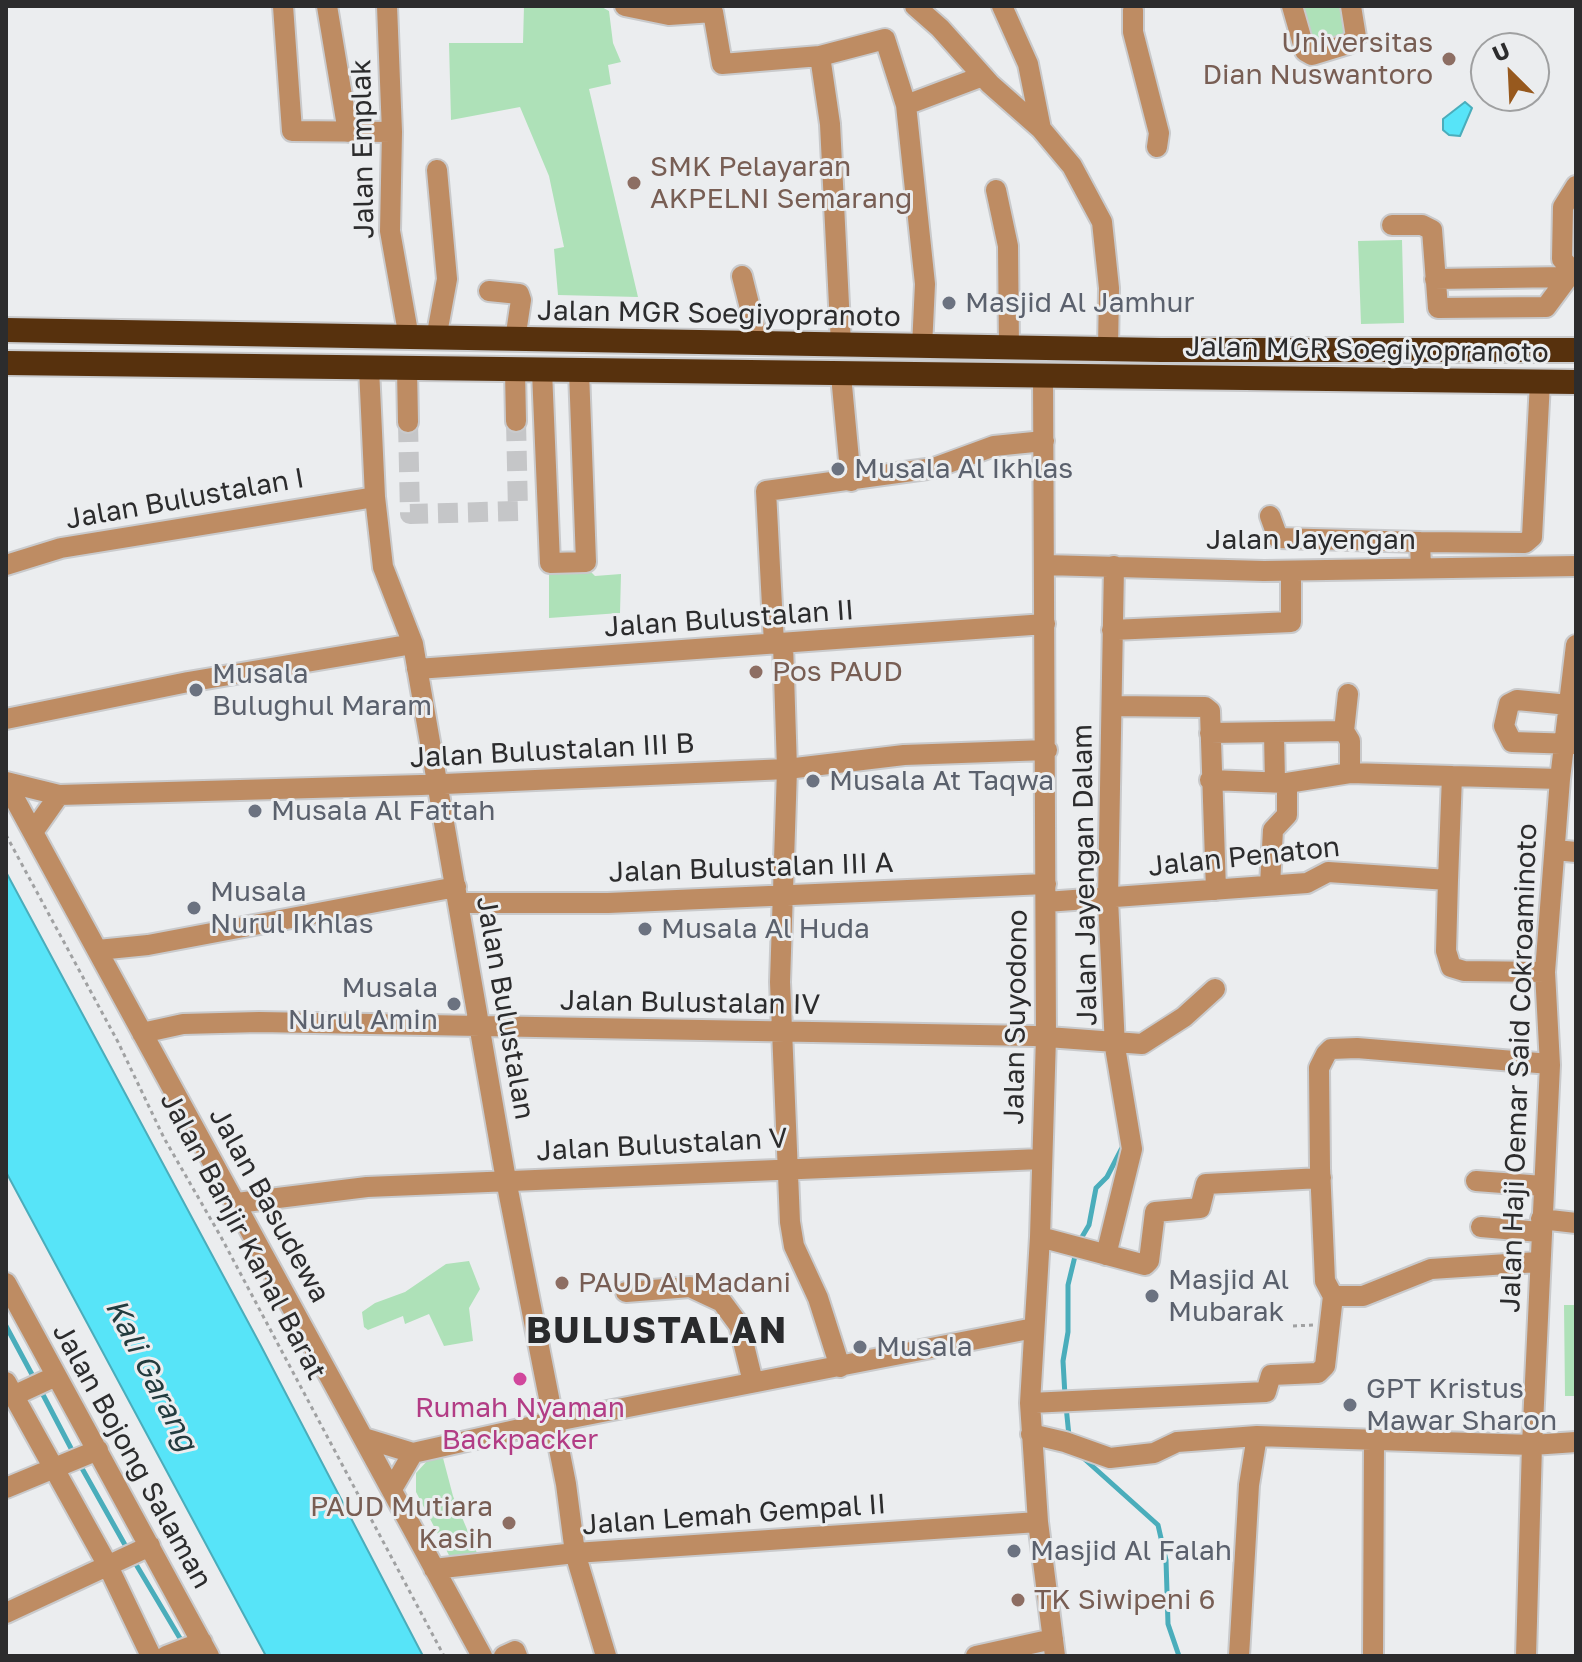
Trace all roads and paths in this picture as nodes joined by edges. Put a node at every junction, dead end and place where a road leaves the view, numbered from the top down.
1 (283, 6) edge
2 (327, 6) edge
3 (387, 6) edge
4 (625, 6) edge
5 (915, 6) edge
6 (1002, 6) edge
7 (1292, 6) edge
8 (1351, 6) edge
9 (1132, 7) edge
10 (714, 9) edge
11 (820, 56) junction
12 (983, 76) junction
13 (906, 105) junction
14 (1041, 129) junction
15 (348, 132) junction
16 (392, 132) junction
17 (1157, 147) dead end
18 (437, 170) dead end
19 (1576, 186) edge
20 (996, 190) dead end
21 (1392, 225) dead end
22 (1571, 274) edge
23 (742, 276) dead end
24 (1435, 279) junction
25 (489, 291) dead end
26 (6, 330) edge
27 (409, 338) junction
28 (436, 339) junction
29 (515, 340) junction
30 (759, 344) junction
31 (841, 345) junction
32 (922, 347) junction
33 (1009, 348) junction
34 (1108, 350) junction
35 (1576, 350) edge
36 (6, 363) edge
37 (369, 368) junction
38 (407, 368) junction
39 (515, 370) junction
40 (542, 371) junction
41 (579, 371) junction
42 (841, 375) junction
43 (1043, 377) junction
44 (1540, 382) junction
45 (1576, 382) edge
46 (580, 407) junction
47 (544, 409) junction
48 (516, 421) tunnel mouth
49 (408, 422) tunnel mouth
50 (1044, 441) junction
51 (851, 481) junction
52 (375, 497) junction
53 (1270, 516) dead end
54 (1420, 542) junction
55 (6, 565) edge
56 (1045, 565) junction
57 (1114, 566) junction
58 (1576, 566) edge
59 (1421, 568) junction
60 (1291, 571) junction
61 (1045, 624) junction
62 (1113, 630) junction
63 (413, 644) junction
64 (779, 644) junction
65 (1576, 645) edge
66 (417, 669) junction
67 (1348, 694) dead end
68 (1569, 705) junction
69 (1114, 706) junction
70 (6, 719) edge
71 (1344, 731) junction
72 (1210, 733) junction
73 (1274, 733) junction
74 (1570, 744) edge
75 (1047, 750) junction
76 (787, 769) junction
77 (1350, 773) junction
78 (1452, 776) junction
79 (1560, 779) junction
80 (1210, 780) junction
81 (1281, 782) junction
82 (6, 783) edge
83 (437, 784) junction
84 (59, 795) junction
85 (33, 832) junction
86 (6, 835) edge
87 (1555, 850) junction
88 (1576, 852) edge
89 (1448, 880) junction
90 (1270, 885) junction
91 (1216, 890) junction
92 (1046, 893) junction
93 (457, 895) junction
94 (783, 896) junction
95 (1109, 899) junction
96 (98, 950) junction
97 (1545, 972) junction
98 (1215, 989) dead end
99 (481, 1028) junction
100 (142, 1033) junction
101 (782, 1033) junction
102 (1046, 1037) junction
103 (1121, 1043) junction
104 (1550, 1064) junction
105 (1041, 1159) junction
106 (787, 1167) junction
107 (1321, 1178) junction
108 (506, 1180) junction
109 (1476, 1181) dead end
110 (1543, 1186) junction
111 (237, 1203) junction
112 (1576, 1223) edge
113 (1540, 1226) junction
114 (1481, 1227) dead end
115 (1040, 1237) junction
116 (1106, 1255) junction
117 (1538, 1262) junction
118 (626, 1292) dead end
119 (9, 1294) edge
120 (1333, 1296) junction
121 (1034, 1328) junction
122 (840, 1367) junction
123 (51, 1378) junction
124 (753, 1382) junction
125 (14, 1390) edge
126 (1030, 1403) junction
127 (551, 1422) junction
128 (1031, 1434) junction
129 (1257, 1436) junction
130 (364, 1438) junction
131 (1576, 1440) edge
132 (1374, 1443) junction
133 (1532, 1443) junction
134 (90, 1453) junction
135 (413, 1453) junction
136 (58, 1466) junction
137 (6, 1488) edge
138 (392, 1489) junction
139 (1038, 1522) junction
140 (575, 1553) junction
141 (128, 1555) junction
142 (434, 1569) junction
143 (6, 1613) edge
144 (200, 1648) edge
145 (1054, 1648) edge
146 (151, 1656) edge
147 (166, 1656) edge
148 (444, 1656) edge
149 (482, 1656) edge
150 (504, 1656) edge
151 (517, 1656) edge
152 (606, 1656) edge
153 (976, 1656) edge
154 (1239, 1656) edge
155 (1373, 1656) edge
156 (1526, 1656) edge

1 - 15 street
2 - 15 street
3 - 16 street, Jalan Emplak
4 - 10 street
5 - 12 street
6 - 14 street
7 - 8 street
9 - 17 street
10 - 11 street
11 - 13 street
11 - 31 street
12 - 13 street
12 - 14 street
13 - 32 street
14 - 34 street
15 - 16 street
16 - 27 street, Jalan Emplak
18 - 28 street
19 - 22 street
20 - 33 street
21 - 24 street
22 - 24 street
22 - 24 street
23 - 30 street
25 - 29 street
26 - 27 highway, Jalan MGR Soegiyopranoto
27 - 28 highway, Jalan MGR Soegiyopranoto
28 - 29 highway, Jalan MGR Soegiyopranoto
29 - 30 highway, Jalan MGR Soegiyopranoto
30 - 31 highway, Jalan MGR Soegiyopranoto
31 - 32 highway, Jalan MGR Soegiyopranoto
32 - 33 highway, Jalan MGR Soegiyopranoto
33 - 34 highway, Jalan MGR Soegiyopranoto
34 - 35 highway, Jalan MGR Soegiyopranoto
36 - 37 highway, Jalan MGR Soegiyopranoto
37 - 38 highway, Jalan MGR Soegiyopranoto
37 - 52 street, Jalan Bulustalan
38 - 39 highway, Jalan MGR Soegiyopranoto
38 - 49 street
39 - 40 highway, Jalan MGR Soegiyopranoto
39 - 48 street
40 - 41 highway, Jalan MGR Soegiyopranoto
40 - 47 street
41 - 42 highway, Jalan MGR Soegiyopranoto
41 - 46 street
42 - 43 highway, Jalan MGR Soegiyopranoto
42 - 51 street
43 - 44 highway, Jalan MGR Soegiyopranoto
43 - 50 street, Jalan Suyodono
44 - 45 highway, Jalan MGR Soegiyopranoto
44 - 54 street
46 - 47 street
46 - 47 street
50 - 51 street
50 - 56 street, Jalan Suyodono
51 - 64 street
52 - 55 street, Jalan Bulustalan I
52 - 63 street, Jalan Bulustalan
53 - 54 street
54 - 59 street
56 - 57 street, Jalan Jayengan
56 - 61 street, Jalan Suyodono
57 - 60 street, Jalan Jayengan
57 - 62 street, Jalan Jayengan Dalam
58 - 59 street, Jalan Jayengan
59 - 60 street, Jalan Jayengan
60 - 62 street
61 - 64 street, Jalan Bulustalan II
61 - 75 street, Jalan Suyodono
62 - 69 street, Jalan Jayengan Dalam
63 - 66 street, Jalan Bulustalan
63 - 70 street
64 - 66 street, Jalan Bulustalan II
64 - 76 street
65 - 68 street, Jalan Haji Oemar Said Cokroaminoto
66 - 83 street, Jalan Bulustalan
67 - 71 street
68 - 74 street, Jalan Haji Oemar Said Cokroaminoto
68 - 74 street
69 - 72 street, Jalan Jayengan Dalam
69 - 95 street, Jalan Jayengan Dalam
71 - 73 street
71 - 77 street
72 - 73 street
72 - 80 street
73 - 81 street
74 - 79 street, Jalan Haji Oemar Said Cokroaminoto
75 - 76 street, Jalan Bulustalan III B
75 - 92 street, Jalan Suyodono
76 - 83 street, Jalan Bulustalan III B
76 - 94 street
77 - 78 street
77 - 81 street
78 - 79 street
78 - 89 street
79 - 87 street, Jalan Haji Oemar Said Cokroaminoto
80 - 81 street
80 - 91 street
81 - 90 street
82 - 84 street, Jalan Bulustalan III B
82 - 85 street, Jalan Basudewa
83 - 84 street, Jalan Bulustalan III B
83 - 93 street, Jalan Bulustalan
84 - 85 street
85 - 96 street, Jalan Basudewa
86 - 148 path, Jalan Banjir Kanal Barat
87 - 88 street
87 - 97 street, Jalan Haji Oemar Said Cokroaminoto
89 - 90 street, Jalan Penaton
89 - 97 street
90 - 91 street, Jalan Penaton
91 - 95 street, Jalan Penaton
92 - 94 street, Jalan Bulustalan III A
92 - 95 street, Jalan Penaton
92 - 102 street, Jalan Suyodono
93 - 94 street, Jalan Bulustalan III A
93 - 96 street, Jalan Bulustalan III A
93 - 99 street, Jalan Bulustalan
94 - 101 street
95 - 103 street, Jalan Jayengan Dalam
96 - 100 street, Jalan Basudewa
97 - 104 street, Jalan Haji Oemar Said Cokroaminoto
98 - 103 street
99 - 100 street, Jalan Bulustalan IV
99 - 101 street, Jalan Bulustalan IV
99 - 108 street, Jalan Bulustalan
100 - 111 street, Jalan Basudewa
101 - 102 street, Jalan Bulustalan IV
101 - 106 street
102 - 103 street, Jalan Bulustalan IV
102 - 105 street, Jalan Suyodono
103 - 116 street, Jalan Jayengan Dalam
104 - 107 street
104 - 110 street, Jalan Haji Oemar Said Cokroaminoto
105 - 106 street, Jalan Bulustalan V
105 - 115 street, Jalan Suyodono
106 - 108 street, Jalan Bulustalan V
106 - 122 street
107 - 116 street
107 - 120 street
108 - 111 street, Jalan Bulustalan V
108 - 127 street, Jalan Bulustalan
109 - 110 street
110 - 113 street, Jalan Haji Oemar Said Cokroaminoto
111 - 130 street, Jalan Basudewa
112 - 113 street
113 - 114 street
113 - 117 street, Jalan Haji Oemar Said Cokroaminoto
115 - 116 street
115 - 121 street, Jalan Suyodono
117 - 120 street
117 - 133 street, Jalan Haji Oemar Said Cokroaminoto
118 - 124 street
119 - 123 street, Jalan Bojong Salaman
120 - 126 street
121 - 122 street
121 - 126 street, Jalan Suyodono
122 - 124 street
123 - 125 street
123 - 134 street, Jalan Bojong Salaman
124 - 127 street
125 - 136 street
126 - 128 street, Jalan Suyodono
127 - 135 street
127 - 140 street, Jalan Bulustalan
128 - 129 street
128 - 139 street, Jalan Suyodono
129 - 132 street
129 - 154 street
130 - 135 street
130 - 138 street, Jalan Basudewa
131 - 133 street
132 - 133 street
132 - 155 street
133 - 156 street, Jalan Haji Oemar Said Cokroaminoto
134 - 136 street
134 - 141 street, Jalan Bojong Salaman
135 - 138 street
136 - 137 street
136 - 141 street
138 - 142 street, Jalan Basudewa
139 - 140 street, Jalan Lemah Gempal II
139 - 145 street, Jalan Suyodono
140 - 142 street, Jalan Lemah Gempal II
140 - 152 street, Jalan Bulustalan
141 - 143 street
141 - 144 street, Jalan Bojong Salaman
141 - 146 street
142 - 149 street, Jalan Basudewa
144 - 147 street
145 - 153 street
150 - 151 street

